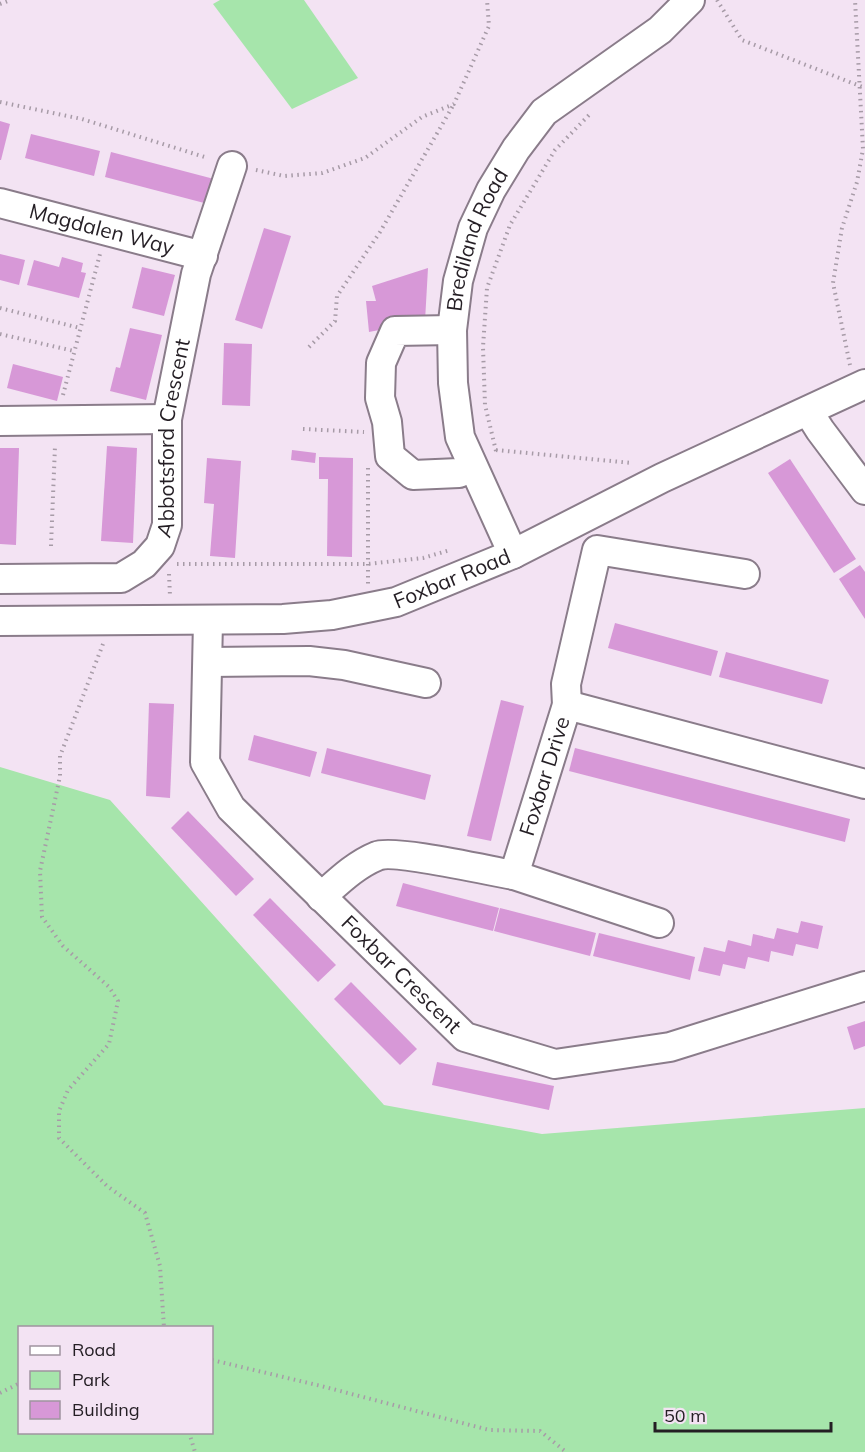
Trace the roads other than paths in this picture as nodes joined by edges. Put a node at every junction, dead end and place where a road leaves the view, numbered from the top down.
1 (690, 0) edge
2 (232, 166) road end
3 (0, 203) edge
4 (203, 256) junction
5 (452, 330) junction
6 (860, 387) edge
7 (808, 411) junction
8 (167, 419) junction
9 (0, 421) edge
10 (487, 464) junction
11 (865, 490) edge
12 (513, 554) junction
13 (744, 574) dead end
14 (0, 579) edge
15 (0, 621) edge
16 (208, 621) junction
17 (208, 662) junction
18 (426, 683) dead end
19 (567, 705) junction
20 (865, 784) edge
21 (513, 875) junction
22 (321, 897) junction
23 (659, 923) dead end
24 (865, 986) edge

1 - 5 street, Brediland Road
2 - 4 street, Abbotsford Crescent
3 - 4 street, Magdalen Way
4 - 8 street, Abbotsford Crescent
5 - 10 street, Brediland Road
5 - 10 street
6 - 7 street, Foxbar Road
7 - 11 street
7 - 12 street, Foxbar Road
8 - 9 street
8 - 14 street, Abbotsford Crescent
10 - 12 street, Brediland Road
12 - 16 street, Foxbar Road
13 - 19 street
15 - 16 street, Foxbar Road
16 - 17 street, Foxbar Crescent
17 - 18 street
17 - 22 street, Foxbar Crescent
19 - 20 street, Foxbar Drive
19 - 21 street, Foxbar Drive
21 - 22 street
21 - 23 street
22 - 24 street, Foxbar Crescent

